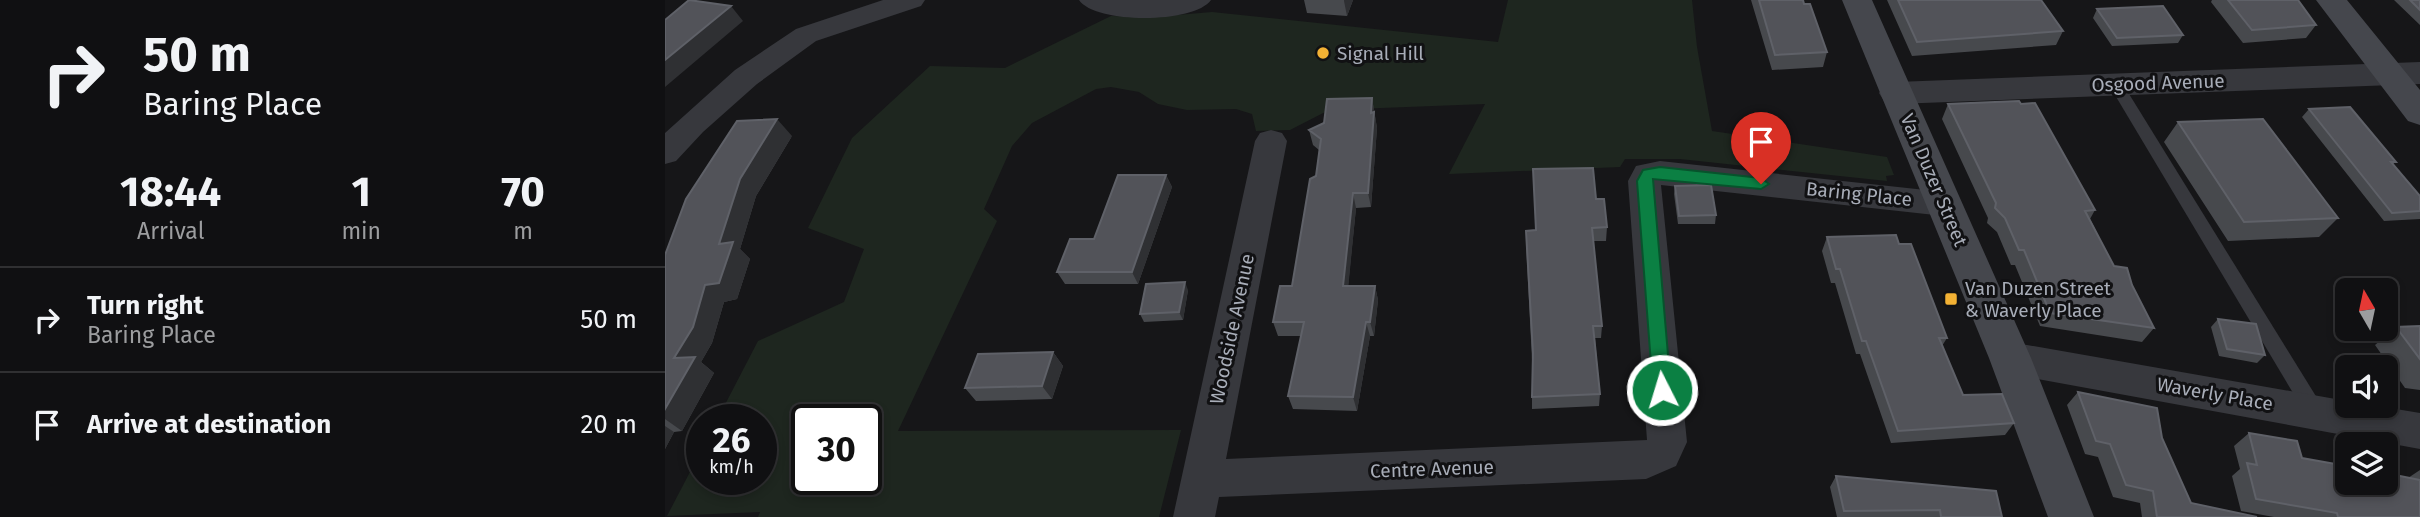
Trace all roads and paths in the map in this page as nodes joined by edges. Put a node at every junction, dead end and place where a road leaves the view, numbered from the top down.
1 (824, 0) edge
2 (911, 0) edge
3 (1093, 0) edge
4 (1197, 0) edge
5 (1857, 0) edge
6 (2331, 0) edge
7 (806, 35) junction
8 (2420, 73) edge
9 (2387, 74) junction
10 (2116, 85) junction
11 (1896, 93) junction
12 (2420, 113) edge
13 (1272, 141) dead end
14 (665, 153) edge
15 (1944, 204) junction
16 (2010, 358) junction
17 (2315, 412) junction
18 (2420, 431) edge
19 (1662, 453) joint
20 (1197, 498) edge
21 (2071, 517) edge

1 - 7 street
2 - 7 street
3 - 4 street
5 - 11 main road, Van Duzer Street
6 - 9 main road
7 - 14 street
8 - 9 street, Osgood Avenue
9 - 10 street, Osgood Avenue
9 - 12 main road
10 - 11 street, Osgood Avenue
10 - 17 lane
11 - 15 main road, Van Duzer Street
13 - 20 street, Woodside Avenue
15 - 16 main road, Van Duzer Street
15 - 19 street, Baring Place
16 - 17 street, Waverly Place
16 - 21 main road, Van Duzer Street
17 - 18 street, Waverly Place
19 - 20 street, Centre Avenue

